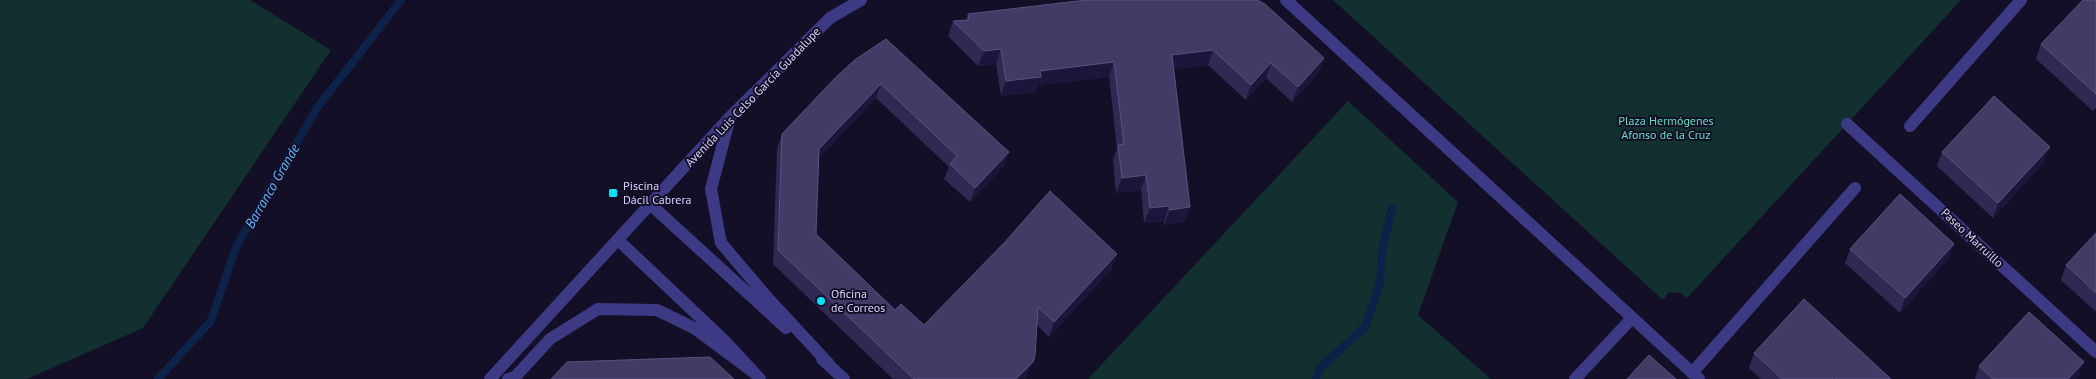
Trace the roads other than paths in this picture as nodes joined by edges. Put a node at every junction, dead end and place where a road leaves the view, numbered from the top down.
1 (861, 0) edge
2 (1286, 0) edge
3 (2021, 0) edge
4 (729, 118) junction
5 (1847, 124) dead end
6 (1910, 126) dead end
7 (1855, 188) dead end
8 (650, 204) junction
9 (618, 240) junction
10 (1632, 318) junction
11 (2096, 352) edge
12 (829, 364) junction
13 (756, 376) edge
14 (1696, 376) edge
15 (490, 379) edge
16 (508, 379) edge
17 (844, 379) edge
18 (1575, 379) edge

1 - 4 street, Avenida Luis Celso García Guadalupe
2 - 10 street
3 - 6 street
4 - 8 street, Avenida Luis Celso García Guadalupe
4 - 12 street
5 - 11 street, Paseo Marruillo
7 - 14 street
8 - 9 street, Avenida Luis Celso García Guadalupe
8 - 12 street
9 - 13 street
9 - 15 street, Avenida Luis Celso García Guadalupe
10 - 14 street
10 - 18 street
12 - 17 street
13 - 16 street

